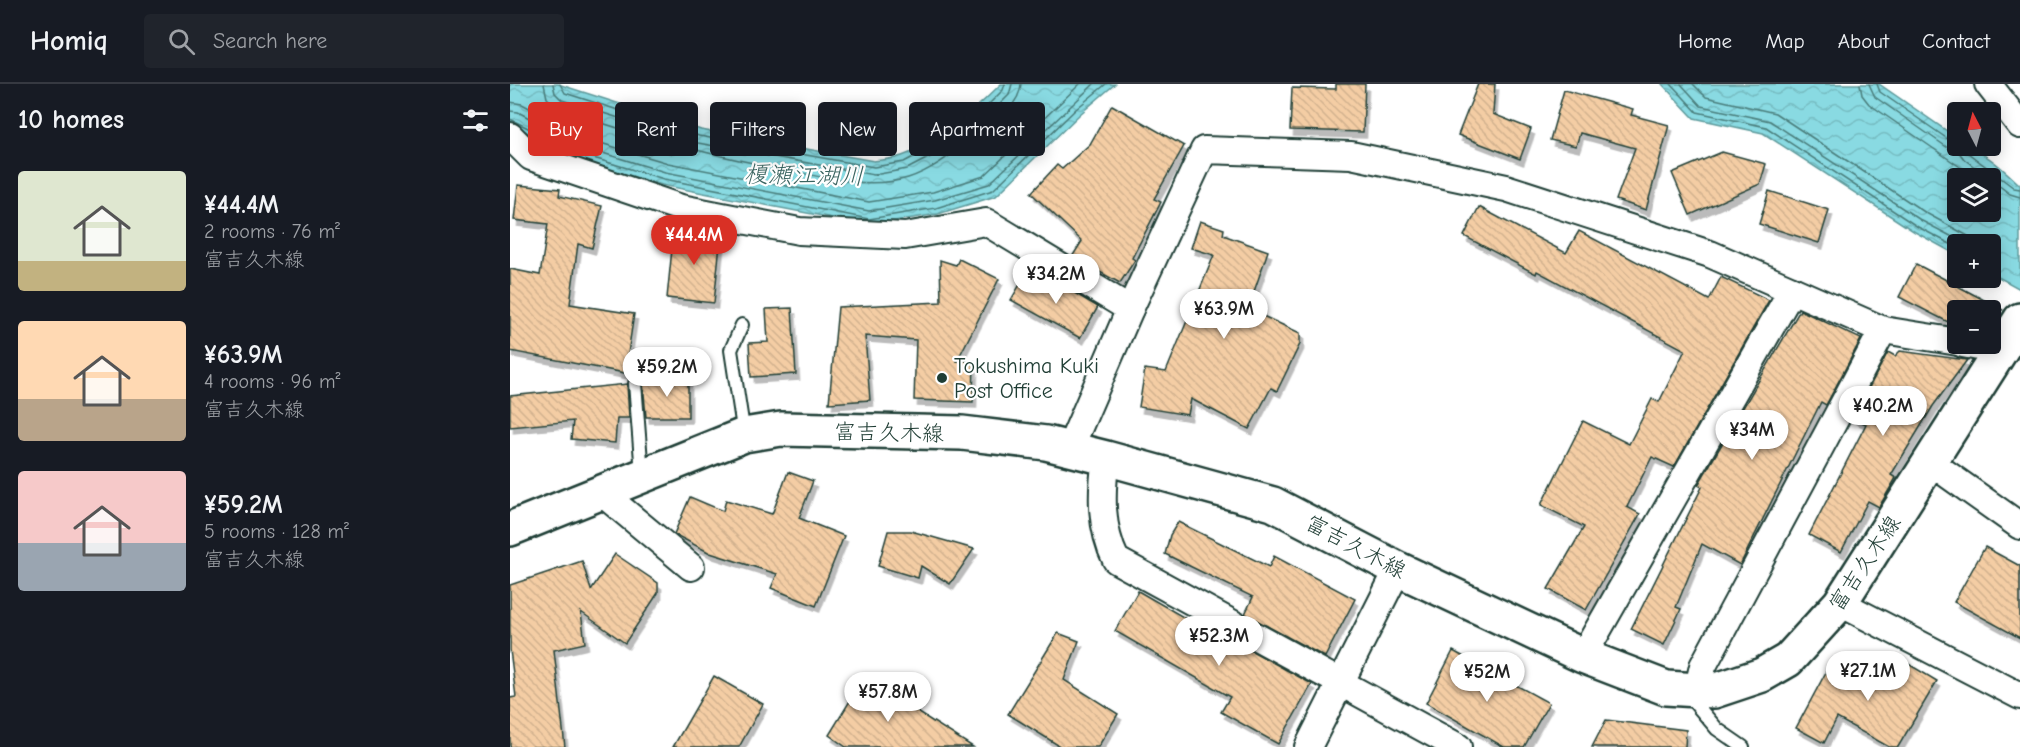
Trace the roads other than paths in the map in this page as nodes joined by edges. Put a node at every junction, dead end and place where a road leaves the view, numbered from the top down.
1 (1988, 84) edge
2 (2020, 125) edge
3 (510, 136) edge
4 (1792, 290) junction
5 (1130, 309) junction
6 (2020, 320) edge
7 (742, 326) dead end
8 (1883, 330) junction
9 (1947, 340) edge
10 (2001, 348) edge
11 (1997, 354) edge
12 (635, 383) dead end
13 (744, 435) junction
14 (1070, 448) junction
15 (1106, 458) junction
16 (1930, 462) junction
17 (642, 476) junction
18 (602, 493) junction
19 (2020, 526) edge
20 (510, 529) edge
21 (691, 567) dead end
22 (1398, 569) junction
23 (1840, 603) junction
24 (1583, 656) junction
25 (1341, 683) junction
26 (1691, 692) junction
27 (2020, 696) edge
28 (1308, 747) edge
29 (1458, 747) edge
30 (1743, 747) edge

1 - 2 street
3 - 5 street
4 - 5 street
4 - 8 street
4 - 24 street
5 - 14 street
6 - 10 main road, 富吉久木線
7 - 13 lane
8 - 9 street
8 - 26 street
11 - 16 main road, 富吉久木線
12 - 17 lane
13 - 14 main road, 富吉久木線
13 - 17 main road, 富吉久木線
14 - 15 main road, 富吉久木線
15 - 22 main road, 富吉久木線
15 - 25 street
16 - 19 street
16 - 23 main road, 富吉久木線
17 - 18 main road, 富吉久木線
18 - 20 main road, 富吉久木線
18 - 21 street
22 - 24 main road, 富吉久木線
22 - 25 street
23 - 26 main road, 富吉久木線
23 - 27 street
24 - 26 main road, 富吉久木線
25 - 28 street
25 - 29 street
26 - 30 lane

